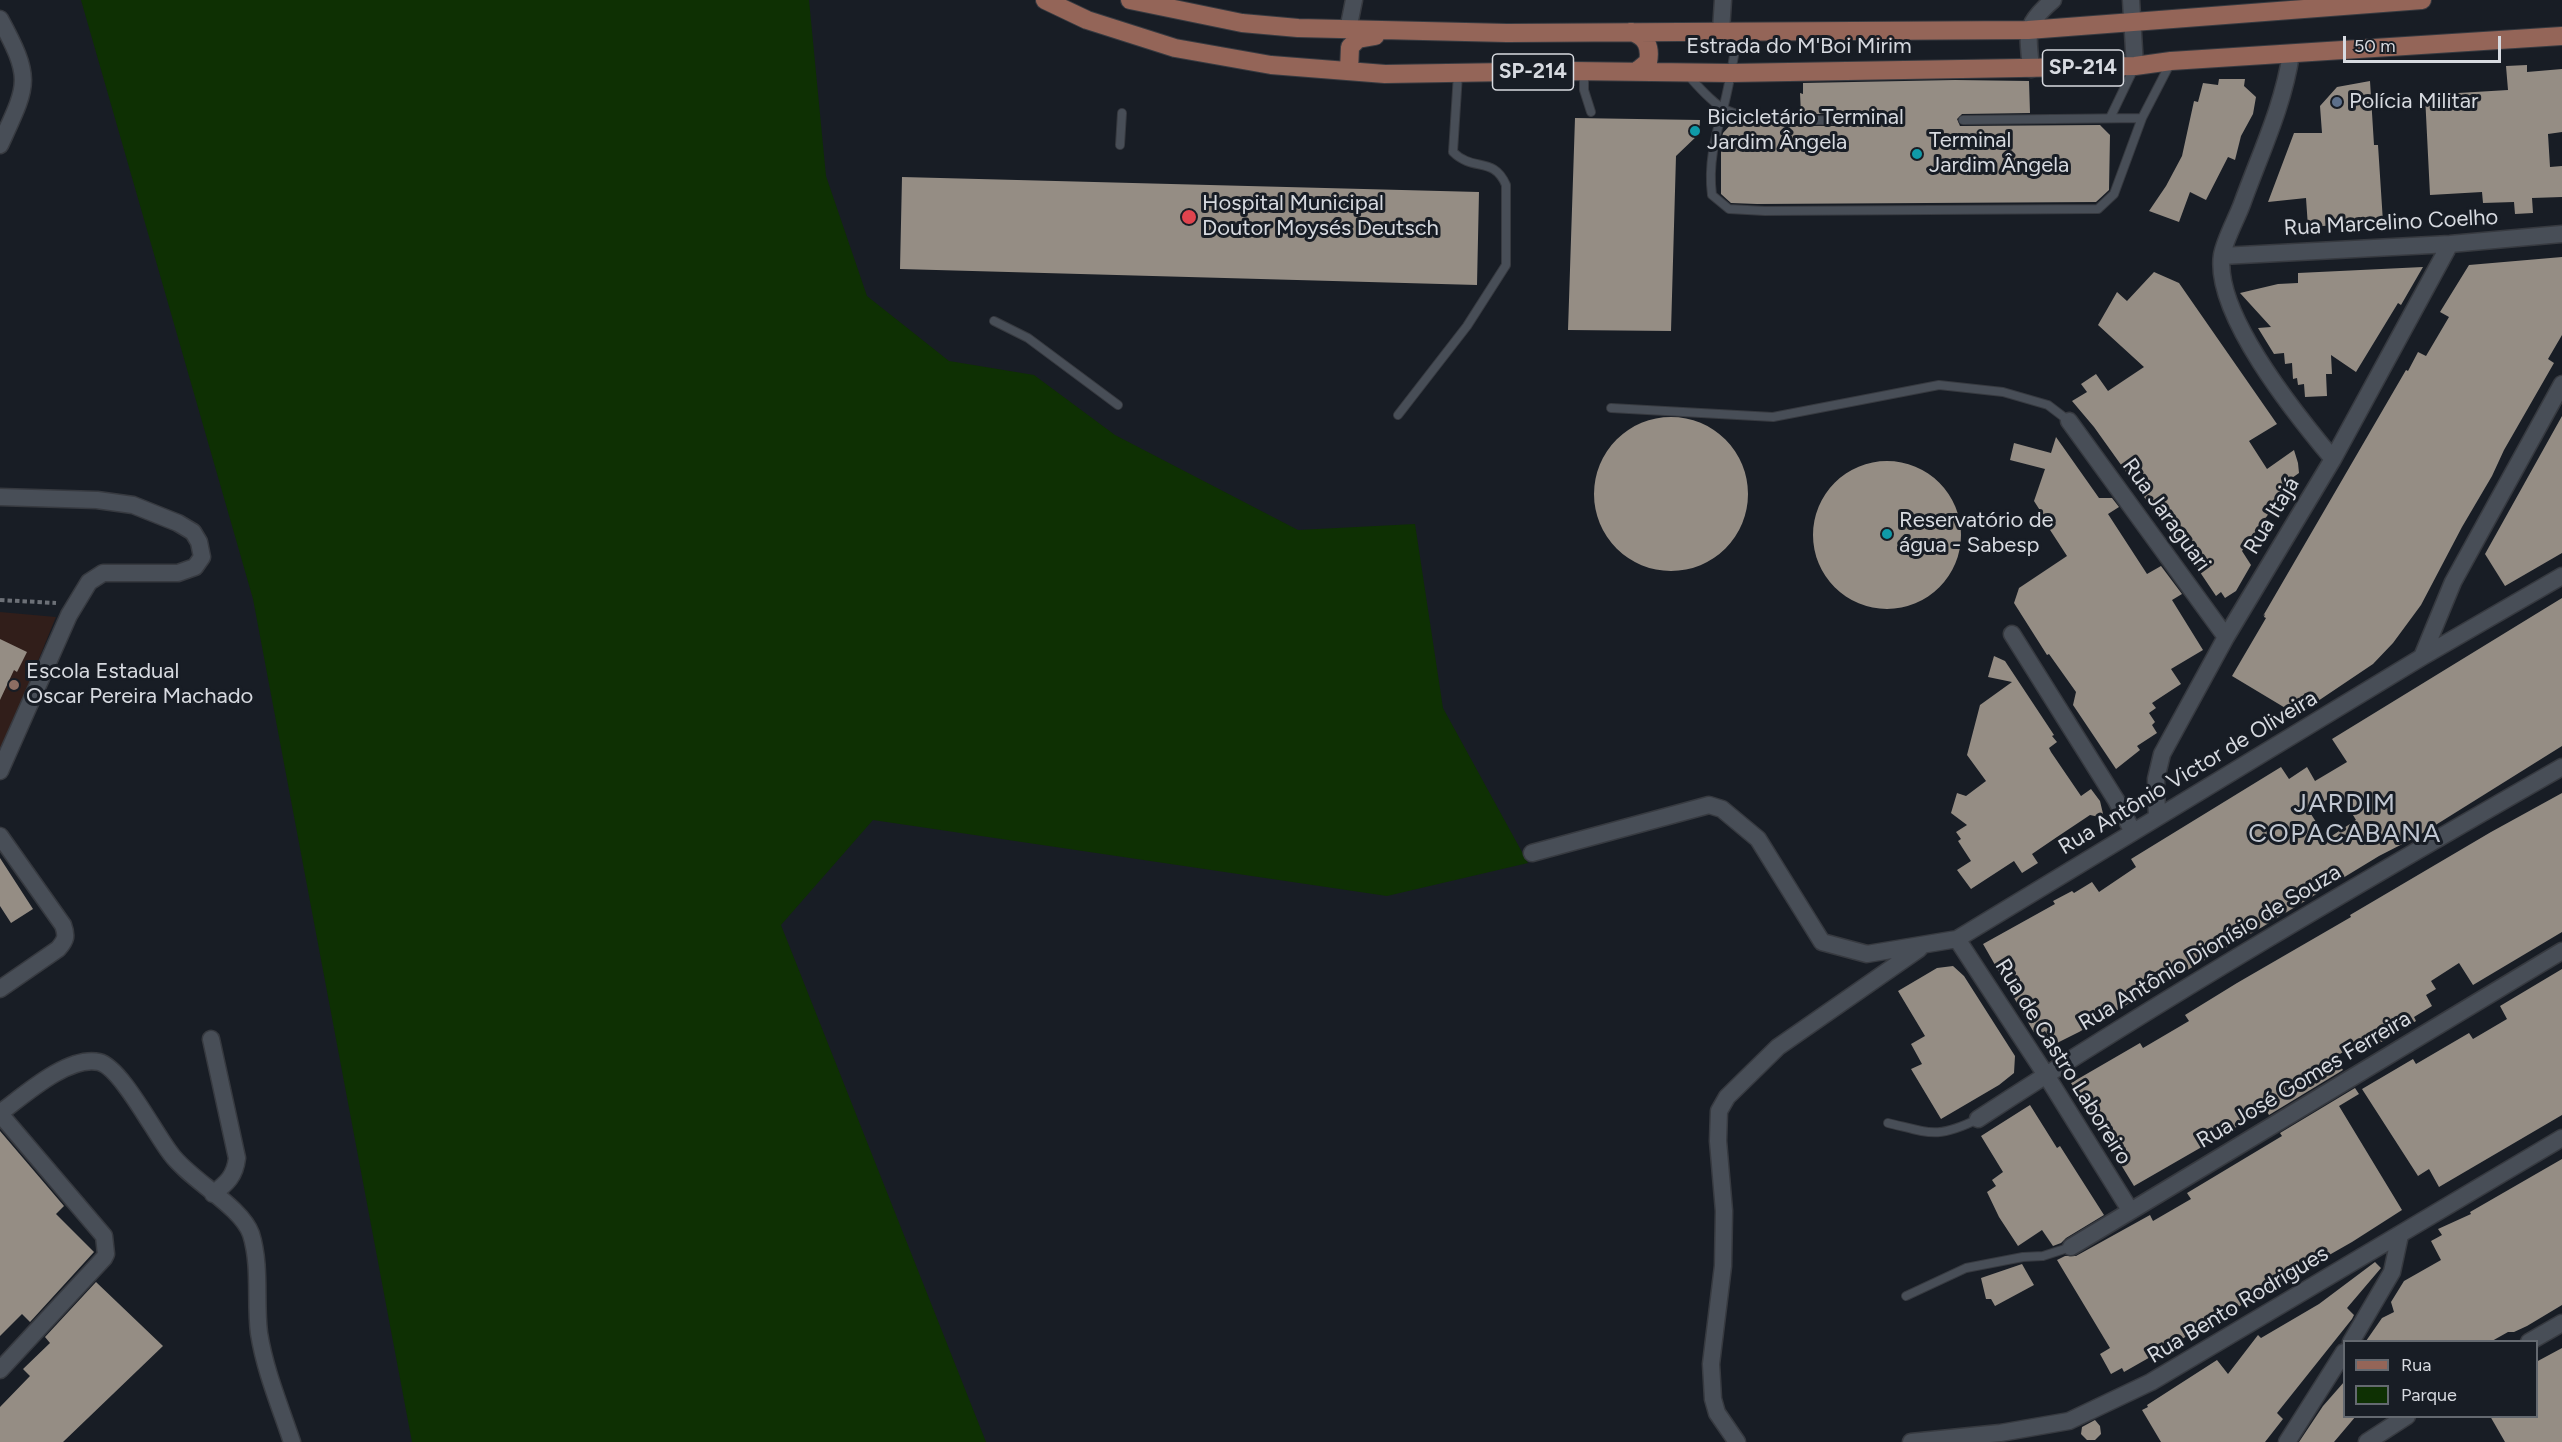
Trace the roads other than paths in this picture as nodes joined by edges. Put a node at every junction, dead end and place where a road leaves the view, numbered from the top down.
1 (1045, 0) edge
2 (1130, 0) edge
3 (1354, 0) edge
4 (1723, 0) edge
5 (2053, 0) edge
6 (2132, 0) edge
7 (2422, 0) edge
8 (0, 19) edge
9 (2131, 21) junction
10 (1348, 30) junction
11 (2028, 30) junction
12 (1404, 31) junction
13 (1729, 31) junction
14 (1631, 32) junction
15 (2562, 36) edge
16 (2291, 54) junction
17 (2171, 61) junction
18 (2135, 66) junction
19 (2031, 69) junction
20 (1350, 71) junction
21 (1584, 71) junction
22 (1636, 72) junction
23 (1684, 72) junction
24 (1731, 73) junction
25 (1458, 74) junction
26 (1723, 108) junction
27 (1591, 112) dead end
28 (1122, 113) dead end
29 (2110, 118) junction
30 (2142, 118) junction
31 (1866, 120) dead end
32 (1963, 120) dead end
33 (0, 145) edge
34 (1120, 145) dead end
35 (2562, 234) edge
36 (2451, 244) junction
37 (2222, 256) junction
38 (994, 321) dead end
39 (2562, 384) edge
40 (1118, 405) dead end
41 (1611, 408) dead end
42 (1398, 415) dead end
43 (2069, 421) joint
44 (2333, 459) junction
45 (0, 497) edge
46 (2562, 576) edge
47 (2012, 633) dead end
48 (2226, 637) junction
49 (2422, 657) junction
50 (2562, 767) edge
51 (0, 771) edge
52 (2157, 817) junction
53 (2133, 832) junction
54 (0, 836) edge
55 (1532, 853) dead end
56 (1957, 939) junction
57 (1925, 945) junction
58 (2562, 951) edge
59 (0, 988) edge
60 (211, 1039) dead end
61 (2046, 1075) junction
62 (0, 1114) edge
63 (1978, 1119) joint
64 (1888, 1123) dead end
65 (2562, 1138) edge
66 (213, 1194) junction
67 (2130, 1210) junction
68 (2400, 1235) junction
69 (2070, 1247) joint
70 (1906, 1296) dead end
71 (2562, 1323) edge
72 (2352, 1340) edge
73 (2531, 1340) edge
74 (2343, 1354) edge
75 (0, 1370) edge
76 (2404, 1418) edge
77 (292, 1442) edge
78 (1737, 1442) edge
79 (1911, 1442) edge
80 (2287, 1442) edge
81 (2367, 1442) edge

1 - 20 main road, Estrada do M'Boi Mirim / SP-214
2 - 10 main road, Estrada do M'Boi Mirim / SP-214
3 - 10 street
4 - 13 street
5 - 11 street
6 - 9 street
7 - 9 main road, Estrada do M'Boi Mirim / SP-214
8 - 33 street
9 - 11 main road, Estrada do M'Boi Mirim / SP-214
9 - 18 street
10 - 12 main road, Estrada do M'Boi Mirim / SP-214
11 - 13 main road, Estrada do M'Boi Mirim / SP-214
11 - 19 street
12 - 14 main road, Estrada do M'Boi Mirim / SP-214
12 - 20 main road
13 - 14 main road, Estrada do M'Boi Mirim / SP-214
13 - 24 lane
14 - 22 main road
15 - 16 main road, Estrada do M'Boi Mirim / SP-214
16 - 17 main road, Estrada do M'Boi Mirim / SP-214
16 - 37 street
17 - 18 main road, Estrada do M'Boi Mirim / SP-214
17 - 30 lane
18 - 19 main road, Estrada do M'Boi Mirim / SP-214
18 - 29 lane
19 - 24 main road, Estrada do M'Boi Mirim / SP-214
20 - 25 main road, Estrada do M'Boi Mirim / SP-214
21 - 22 main road, Estrada do M'Boi Mirim / SP-214
21 - 25 main road, Estrada do M'Boi Mirim / SP-214
21 - 27 lane
22 - 23 main road, Estrada do M'Boi Mirim / SP-214
23 - 24 main road, Estrada do M'Boi Mirim / SP-214
23 - 26 lane
24 - 26 lane
25 - 42 lane
26 - 30 lane
26 - 31 lane
28 - 34 lane
29 - 30 lane
29 - 32 lane
35 - 36 street, Rua Marcelino Coelho
36 - 37 street, Rua Marcelino Coelho
36 - 44 street, Rua Itajá
37 - 44 street
38 - 40 lane
39 - 49 street
41 - 43 lane
43 - 48 street, Rua Jaraguari
44 - 48 street, Rua Itajá
45 - 51 street
46 - 49 street, Rua Antônio Victor de Oliveira
47 - 53 street
48 - 52 street, Rua Itajá
49 - 52 street, Rua Antônio Victor de Oliveira
50 - 61 street, Rua Antônio Dionísio de Souza
52 - 53 street, Rua Antônio Victor de Oliveira
53 - 56 street, Rua Antônio Victor de Oliveira
54 - 59 street
55 - 57 street, Rua Antônio Victor de Oliveira
56 - 57 street, Rua Antônio Victor de Oliveira
56 - 61 street, Rua de Castro Laboreiro
57 - 78 street
58 - 67 street, Rua José Gomes Ferreira
60 - 66 street
61 - 63 street, Rua Antônio Dionísio de Souza
61 - 67 street, Rua de Castro Laboreiro
62 - 66 street
62 - 75 street
63 - 64 lane
65 - 68 street, Rua Bento Rodrigues
66 - 77 street
67 - 69 street, Rua José Gomes Ferreira
68 - 72 street
68 - 79 street, Rua Bento Rodrigues
69 - 70 lane
71 - 73 street
74 - 80 street
76 - 81 street

